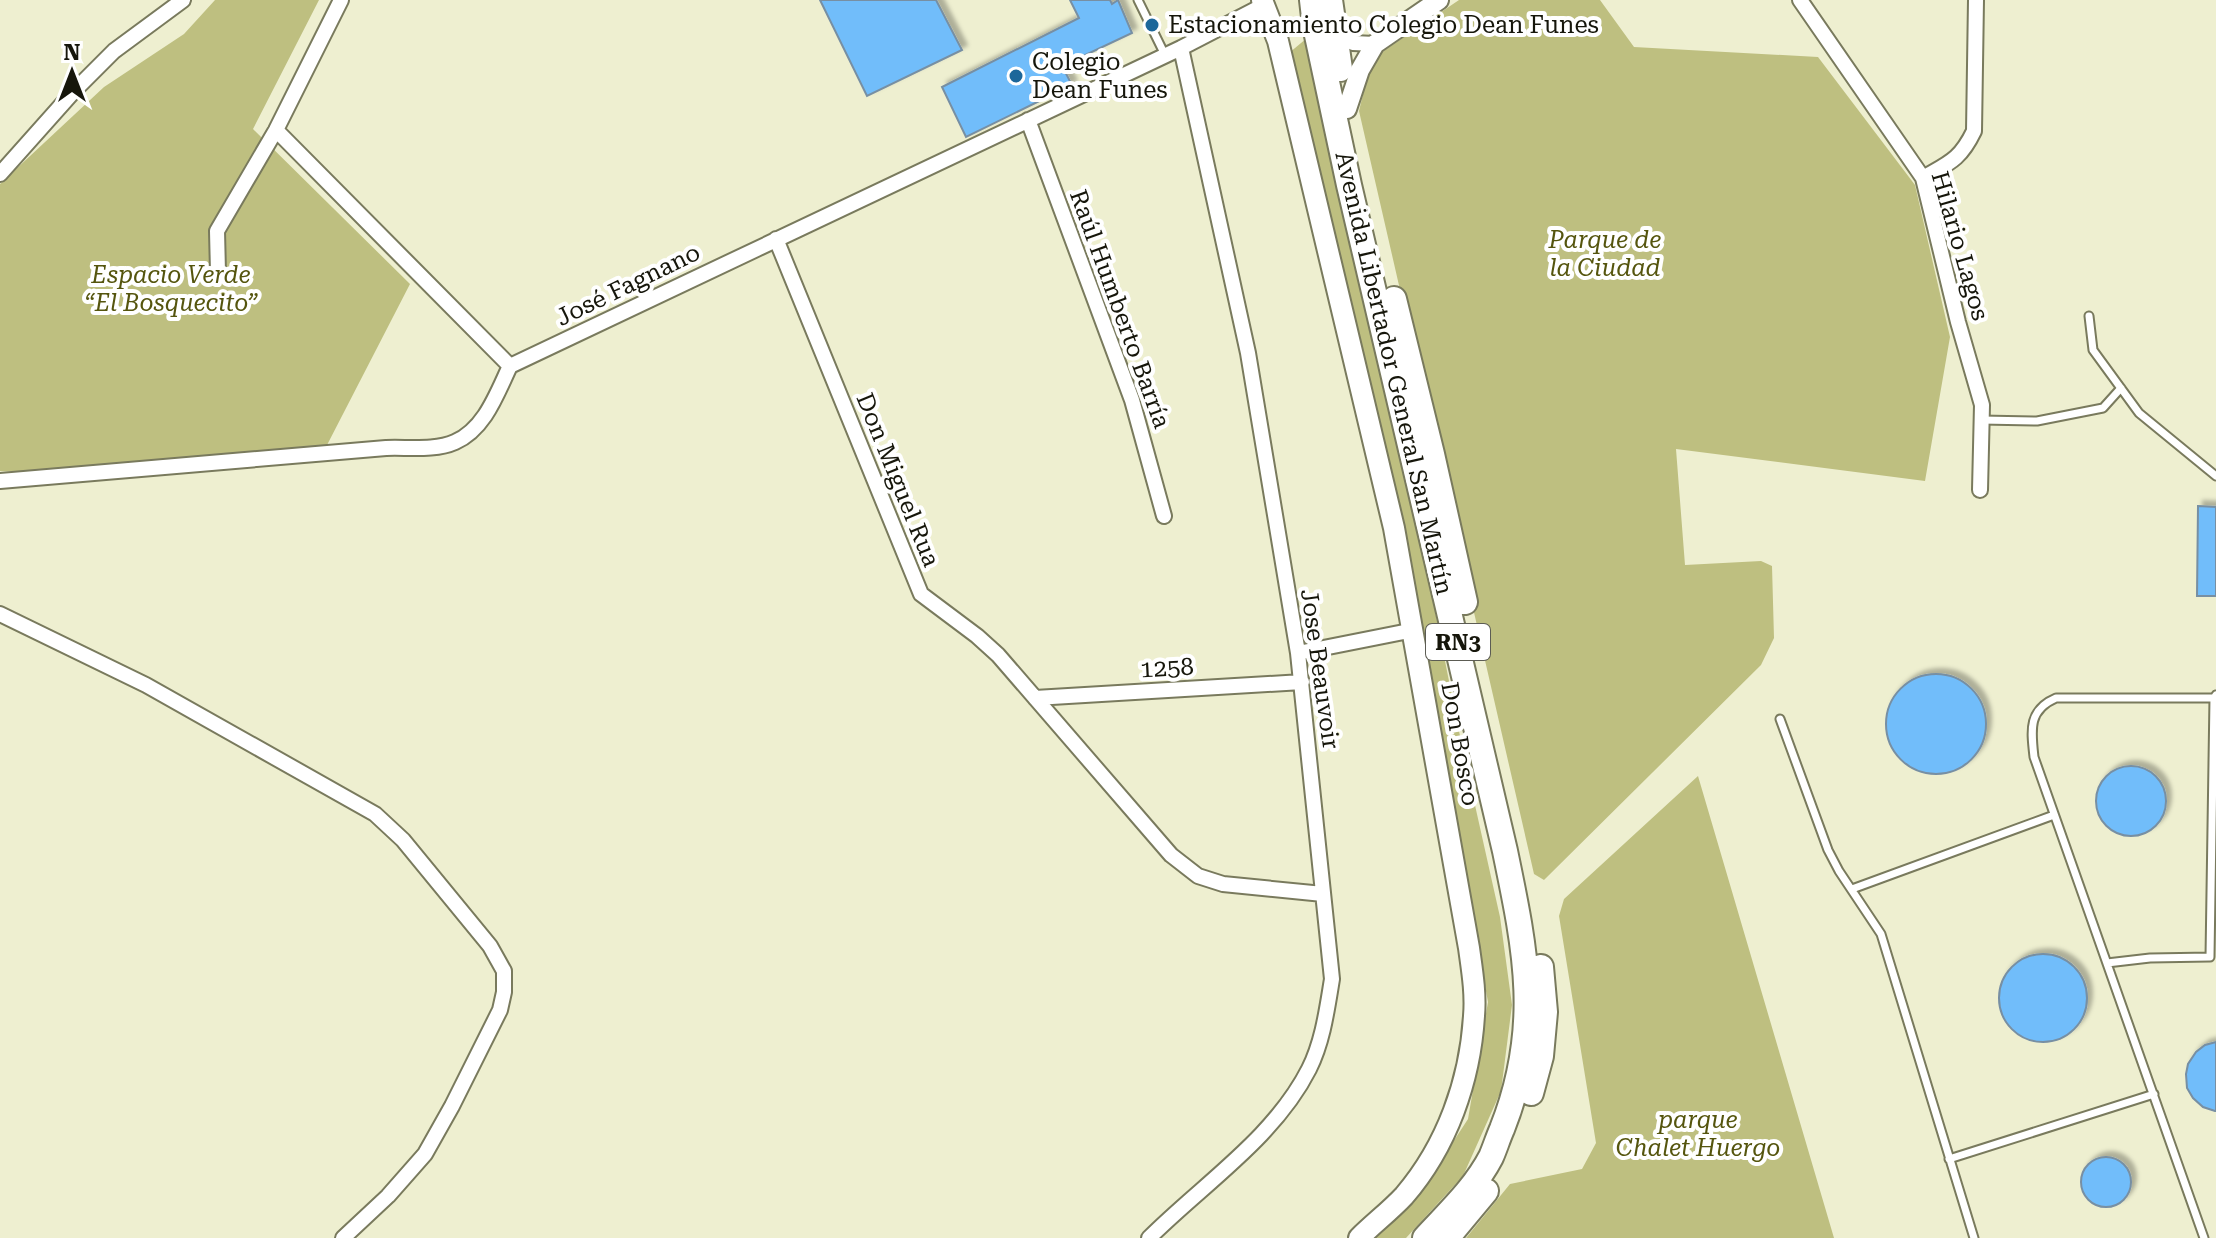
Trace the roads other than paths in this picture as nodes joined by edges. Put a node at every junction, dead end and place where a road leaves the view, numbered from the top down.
1 (183, 0) edge
2 (341, 0) edge
3 (1138, 0) edge
4 (1308, 0) edge
5 (1330, 0) edge
6 (1439, 0) edge
7 (1800, 0) edge
8 (1976, 0) edge
9 (1263, 2) edge
10 (1325, 30) junction
11 (1375, 44) junction
12 (1181, 48) junction
13 (1165, 55) junction
14 (1347, 109) junction
15 (1028, 120) junction
16 (276, 130) junction
17 (0, 174) edge
18 (1923, 178) junction
19 (776, 239) junction
20 (218, 272) dead end
21 (2089, 316) dead end
22 (510, 366) junction
23 (2121, 388) junction
24 (1981, 420) junction
25 (2216, 476) edge
26 (0, 481) edge
27 (1980, 490) dead end
28 (1164, 516) dead end
29 (0, 614) edge
30 (1414, 630) junction
31 (1298, 653) junction
32 (1302, 682) junction
33 (2215, 697) edge
34 (1035, 698) junction
35 (1780, 719) dead end
36 (2054, 815) junction
37 (1852, 889) junction
38 (1323, 894) junction
39 (2213, 958) edge
40 (2107, 963) junction
41 (2154, 1094) junction
42 (1949, 1159) junction
43 (343, 1238) edge
44 (1149, 1238) edge
45 (1359, 1238) edge
46 (1425, 1238) edge
47 (1447, 1238) edge
48 (1974, 1238) edge
49 (2204, 1238) edge

1 - 17 street
2 - 16 street
3 - 13 lane
4 - 10 highway, Avenida Libertador General San Martín / RN3
5 - 10 highway, Avenida Libertador General San Martín / RN3
6 - 11 street
7 - 18 street, Hilario Lagos
8 - 18 street
9 - 12 street, José Fagnano
9 - 30 main road, Don Bosco
10 - 11 street
10 - 14 highway, Avenida Libertador General San Martín / RN3
10 - 46 highway, Avenida Libertador General San Martín / RN3
11 - 14 street
12 - 13 street, José Fagnano
12 - 31 street, Jose Beauvoir
13 - 15 street, José Fagnano
14 - 47 highway, Avenida Libertador General San Martín / RN3
15 - 19 street, José Fagnano
15 - 28 street, Raúl Humberto Barría
16 - 20 street
16 - 22 street
18 - 24 street, Hilario Lagos
19 - 22 street, José Fagnano
19 - 34 street, Don Miguel Rua
21 - 23 lane
22 - 26 street
23 - 24 lane
23 - 25 lane
24 - 27 street, Hilario Lagos
29 - 43 street
30 - 31 street
30 - 45 main road, Don Bosco
31 - 32 street, Jose Beauvoir
32 - 34 street, 1258
32 - 38 street, Jose Beauvoir
33 - 36 lane
33 - 39 lane
34 - 38 street, Don Miguel Rua
35 - 37 lane
36 - 37 lane
36 - 40 lane
37 - 42 lane
38 - 44 street, Jose Beauvoir
39 - 40 lane
40 - 41 lane
41 - 42 lane
41 - 49 lane
42 - 48 lane

